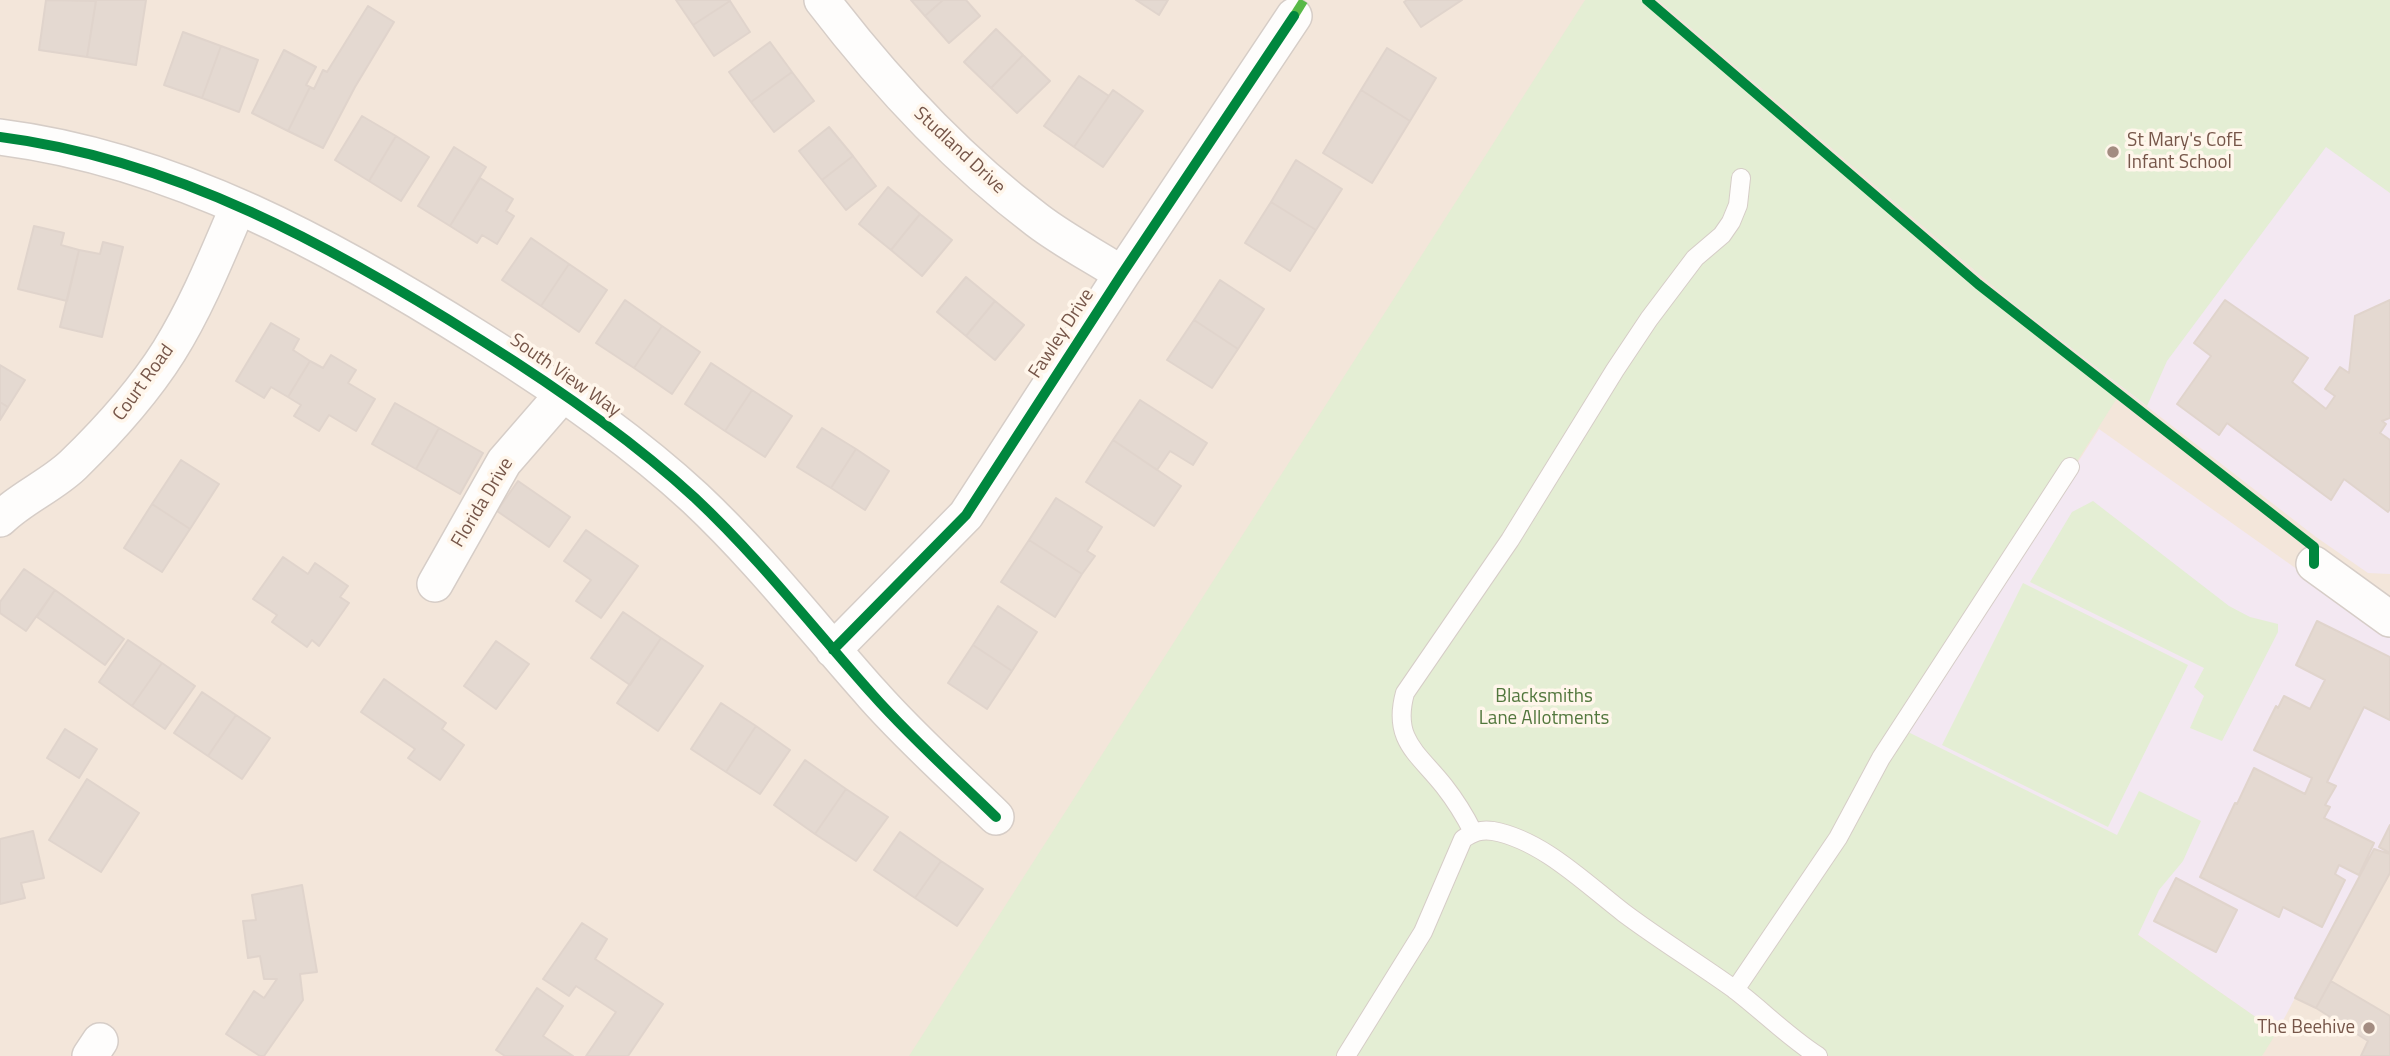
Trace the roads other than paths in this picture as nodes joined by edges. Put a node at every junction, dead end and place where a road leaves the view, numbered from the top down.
1 (822, 0) edge
2 (1294, 16) dead end
3 (0, 136) edge
4 (1741, 178) dead end
5 (238, 207) junction
6 (1122, 274) junction
7 (564, 394) junction
8 (2070, 467) dead end
9 (0, 519) edge
10 (2314, 564) dead end
11 (435, 584) dead end
12 (2390, 619) edge
13 (833, 650) junction
14 (996, 817) dead end
15 (1473, 832) junction
16 (1735, 990) junction
17 (1346, 1056) edge
18 (1818, 1056) edge

1 - 6 street, Studland Drive
2 - 6 street, Fawley Drive
3 - 5 street, South View Way
4 - 15 lane
5 - 7 street, South View Way
5 - 9 street, Court Road
6 - 13 street, Fawley Drive
7 - 11 street, Florida Drive
7 - 13 street, South View Way
8 - 16 lane
10 - 12 street
13 - 14 street, South View Way
15 - 16 lane
15 - 17 lane
16 - 18 lane

